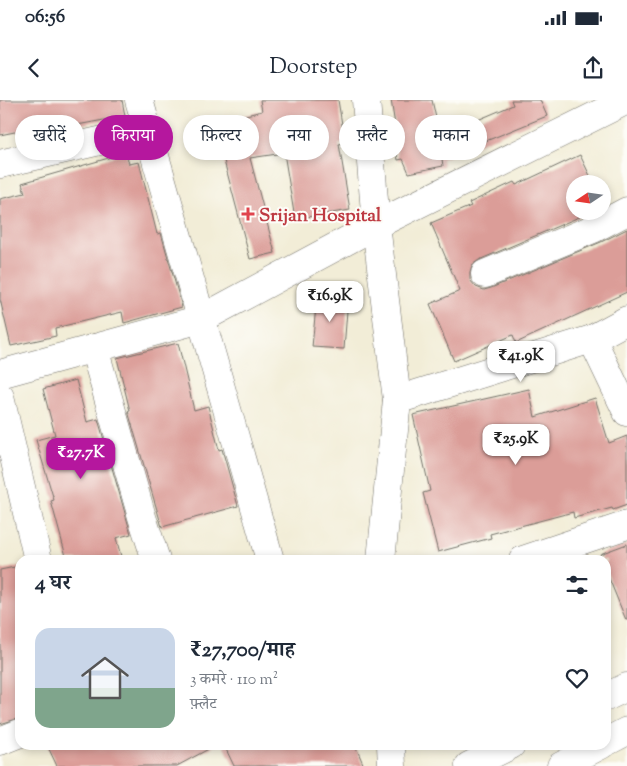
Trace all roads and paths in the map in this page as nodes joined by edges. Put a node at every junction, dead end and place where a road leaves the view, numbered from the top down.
1 (139, 100) edge
2 (366, 100) edge
3 (627, 100) edge
4 (143, 115) edge
5 (94, 142) edge
6 (156, 160) edge
7 (0, 164) edge
8 (627, 211) edge
9 (376, 225) junction
10 (485, 274) dead end
11 (201, 319) junction
12 (627, 320) edge
13 (592, 339) junction
14 (94, 348) junction
15 (0, 374) edge
16 (0, 397) edge
17 (397, 400) junction
18 (627, 412) edge
19 (627, 525) edge
20 (37, 555) edge
21 (154, 555) edge
22 (269, 555) edge
23 (382, 555) edge
24 (539, 555) edge
25 (627, 687) edge
26 (611, 695) edge
27 (627, 731) edge
28 (15, 736) edge
29 (611, 739) edge
30 (0, 741) edge
31 (391, 750) edge
32 (501, 750) edge
33 (590, 750) edge
34 (570, 759) edge
35 (392, 766) edge
36 (469, 766) edge

1 - 4 street
2 - 9 street
3 - 9 street
5 - 7 street
6 - 11 street
8 - 10 street
9 - 11 street
9 - 17 street
11 - 14 street
11 - 22 street
12 - 13 street
13 - 17 street
13 - 18 street
14 - 15 street
14 - 21 street
16 - 20 street
17 - 23 street
19 - 24 street
25 - 26 street
27 - 29 street
28 - 30 street
31 - 35 street
32 - 36 street
33 - 34 street

